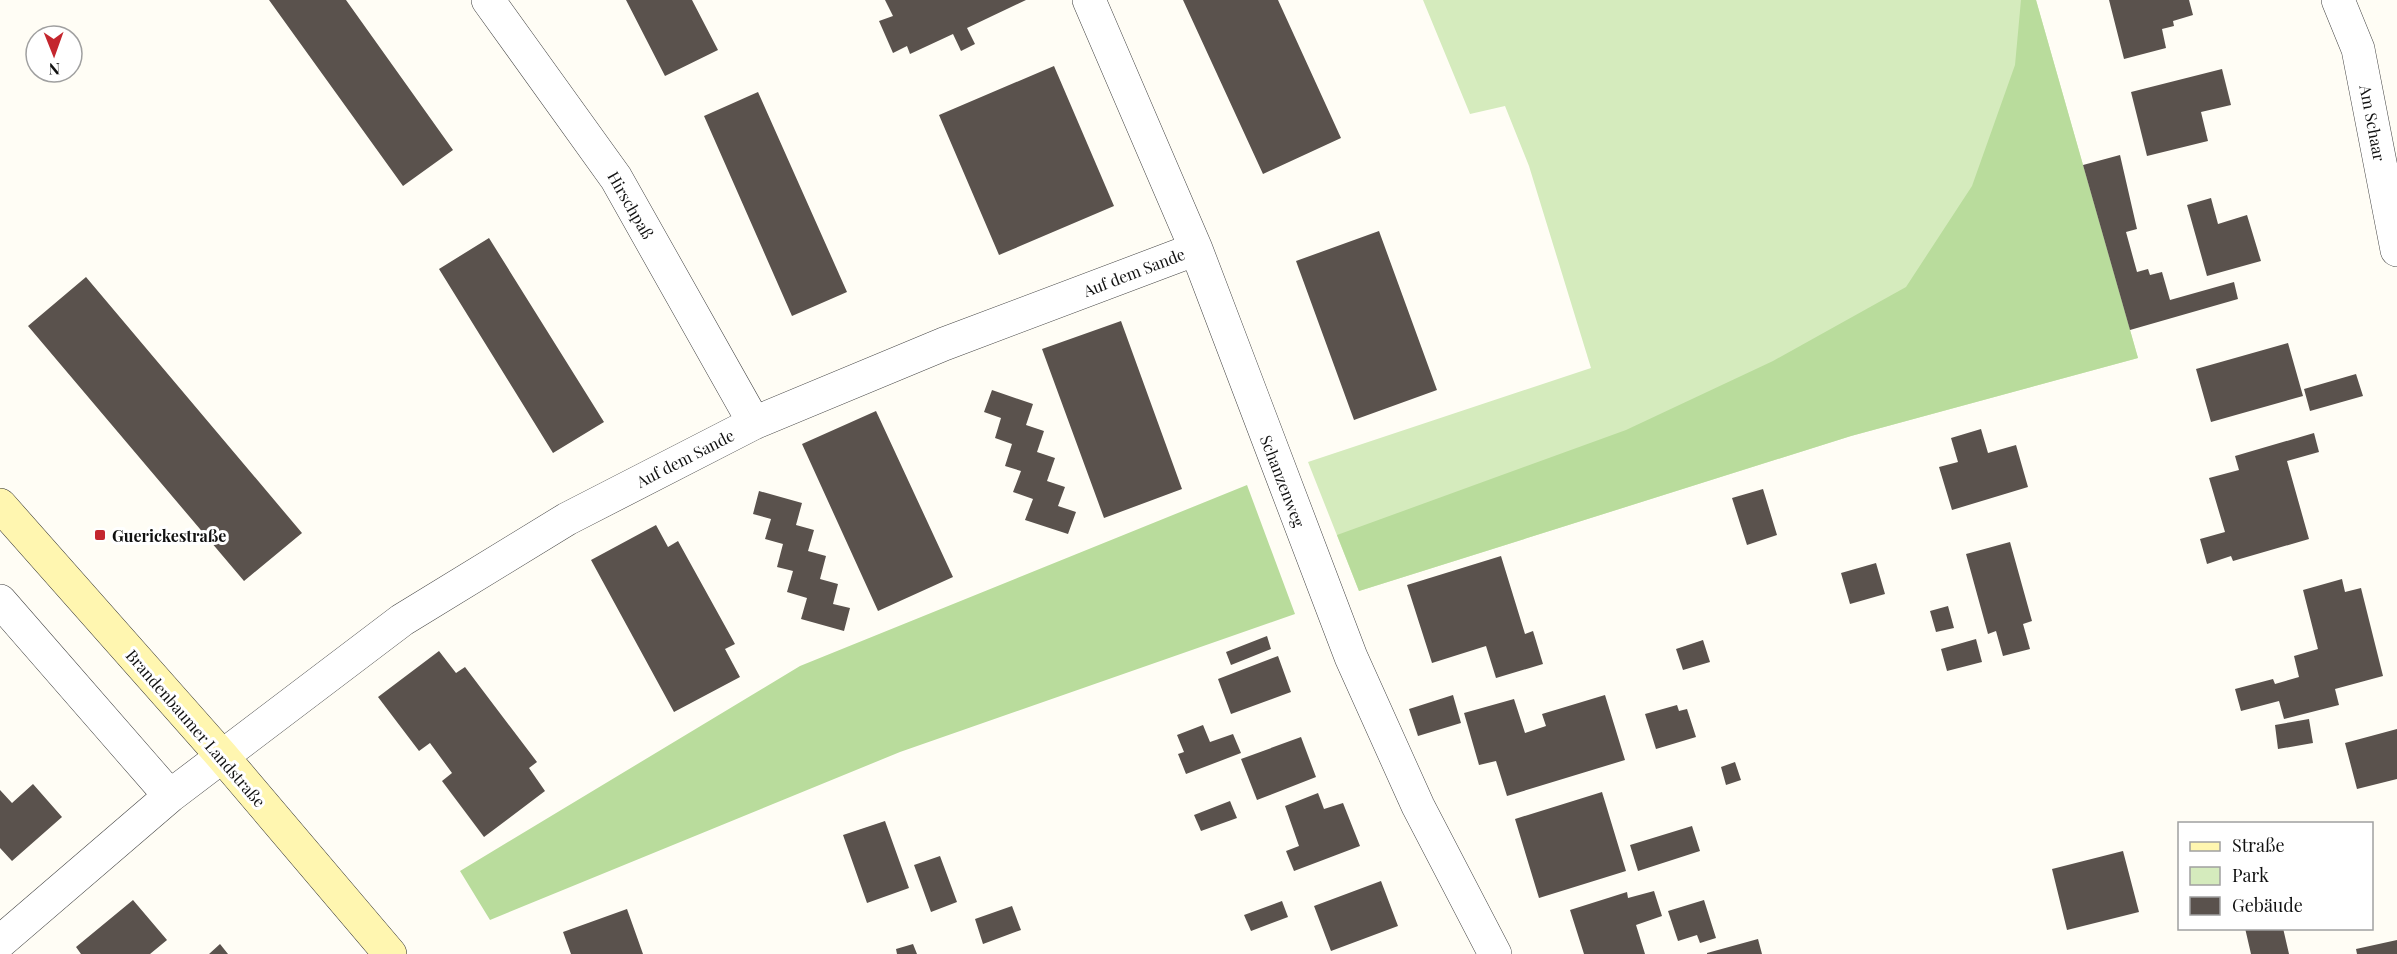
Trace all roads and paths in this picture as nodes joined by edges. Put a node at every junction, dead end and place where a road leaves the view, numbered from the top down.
1 (488, 0) edge
2 (1089, 0) edge
3 (2338, 0) edge
4 (1196, 249) junction
5 (2397, 250) edge
6 (754, 423) junction
7 (0, 505) edge
8 (0, 601) edge
9 (222, 756) junction
10 (170, 796) junction
11 (0, 942) edge
12 (390, 954) edge
13 (1496, 954) edge

1 - 6 street, Hirschpaß
2 - 4 street, Schanzenweg
3 - 5 street, Am Schaar
4 - 6 street, Auf dem Sande
4 - 13 street, Schanzenweg
6 - 9 street, Auf dem Sande
7 - 9 main road, Brandenbaumer Landstraße
8 - 10 street
9 - 10 street
9 - 12 main road, Brandenbaumer Landstraße
10 - 11 street

